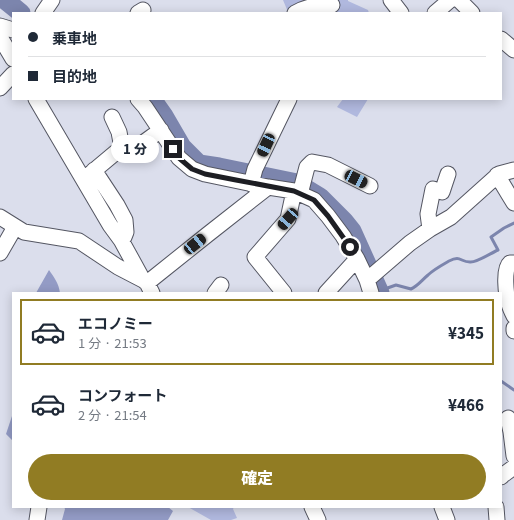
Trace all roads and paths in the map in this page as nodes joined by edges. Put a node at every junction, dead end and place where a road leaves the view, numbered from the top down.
1 (52, 0) edge
2 (391, 0) edge
3 (450, 0) edge
4 (459, 0) edge
5 (332, 5) dead end
6 (44, 12) edge
7 (298, 12) edge
8 (400, 12) edge
9 (435, 12) edge
10 (471, 12) edge
11 (0, 26) edge
12 (12, 30) edge
13 (0, 37) edge
14 (502, 40) edge
15 (514, 50) edge
16 (12, 57) edge
17 (12, 75) edge
18 (0, 88) edge
19 (37, 100) edge
20 (289, 100) edge
21 (145, 102) edge
22 (112, 117) dead end
23 (161, 130) junction
24 (122, 148) junction
25 (514, 170) edge
26 (448, 174) dead end
27 (89, 175) junction
28 (497, 175) junction
29 (251, 184) junction
30 (370, 186) dead end
31 (268, 187) junction
32 (297, 193) junction
33 (514, 203) edge
34 (0, 217) edge
35 (15, 226) junction
36 (430, 229) junction
37 (0, 253) edge
38 (357, 259) junction
39 (514, 263) edge
40 (147, 286) edge
41 (369, 286) edge
42 (283, 292) edge
43 (327, 292) edge
44 (508, 309) edge
45 (514, 328) edge
46 (514, 331) edge
47 (508, 418) edge
48 (514, 456) edge
49 (514, 467) edge
50 (502, 476) edge
51 (39, 508) edge
52 (312, 508) edge
53 (442, 508) edge
54 (496, 508) edge
55 (36, 520) edge
56 (318, 520) edge
57 (447, 520) edge
58 (497, 520) edge

1 - 6 street
2 - 8 street
3 - 9 street
4 - 10 street
5 - 7 street
11 - 12 street
13 - 16 street
14 - 15 street
17 - 18 street
19 - 27 street
20 - 29 street
21 - 23 street
22 - 24 street
23 - 24 street
23 - 29 street
24 - 27 street
25 - 28 street
26 - 36 street
27 - 40 street
28 - 33 street
28 - 36 street
29 - 31 street
30 - 32 street
31 - 32 street
31 - 40 street
32 - 38 street
32 - 42 street
34 - 35 street
35 - 37 street
35 - 40 street
36 - 41 street
38 - 41 street
38 - 43 street
39 - 44 street
45 - 46 street
47 - 48 street
49 - 50 street
51 - 55 street
52 - 56 street
53 - 57 street
54 - 58 street

